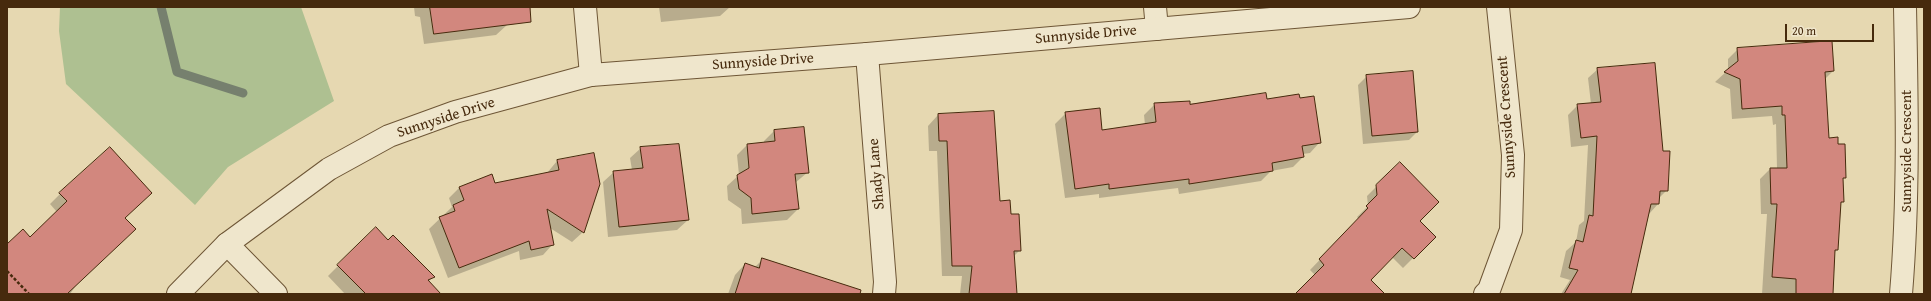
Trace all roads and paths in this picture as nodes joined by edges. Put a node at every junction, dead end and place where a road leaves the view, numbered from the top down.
1 (585, 7) edge
2 (1155, 7) edge
3 (1409, 7) edge
4 (1498, 7) edge
5 (1905, 7) edge
6 (1157, 29) junction
7 (867, 54) junction
8 (591, 75) junction
9 (227, 244) junction
10 (7, 271) edge
11 (29, 294) edge
12 (178, 294) edge
13 (276, 294) edge
14 (884, 294) edge
15 (1485, 294) edge
16 (1901, 294) edge

1 - 8 street
2 - 6 street
3 - 6 street, Sunnyside Drive
4 - 15 street, Sunnyside Crescent
5 - 16 street, Sunnyside Crescent
6 - 7 street, Sunnyside Drive
7 - 8 street, Sunnyside Drive
7 - 14 street, Shady Lane
8 - 9 street, Sunnyside Drive
9 - 12 street, Sunnyside Drive
9 - 13 street
10 - 11 path

